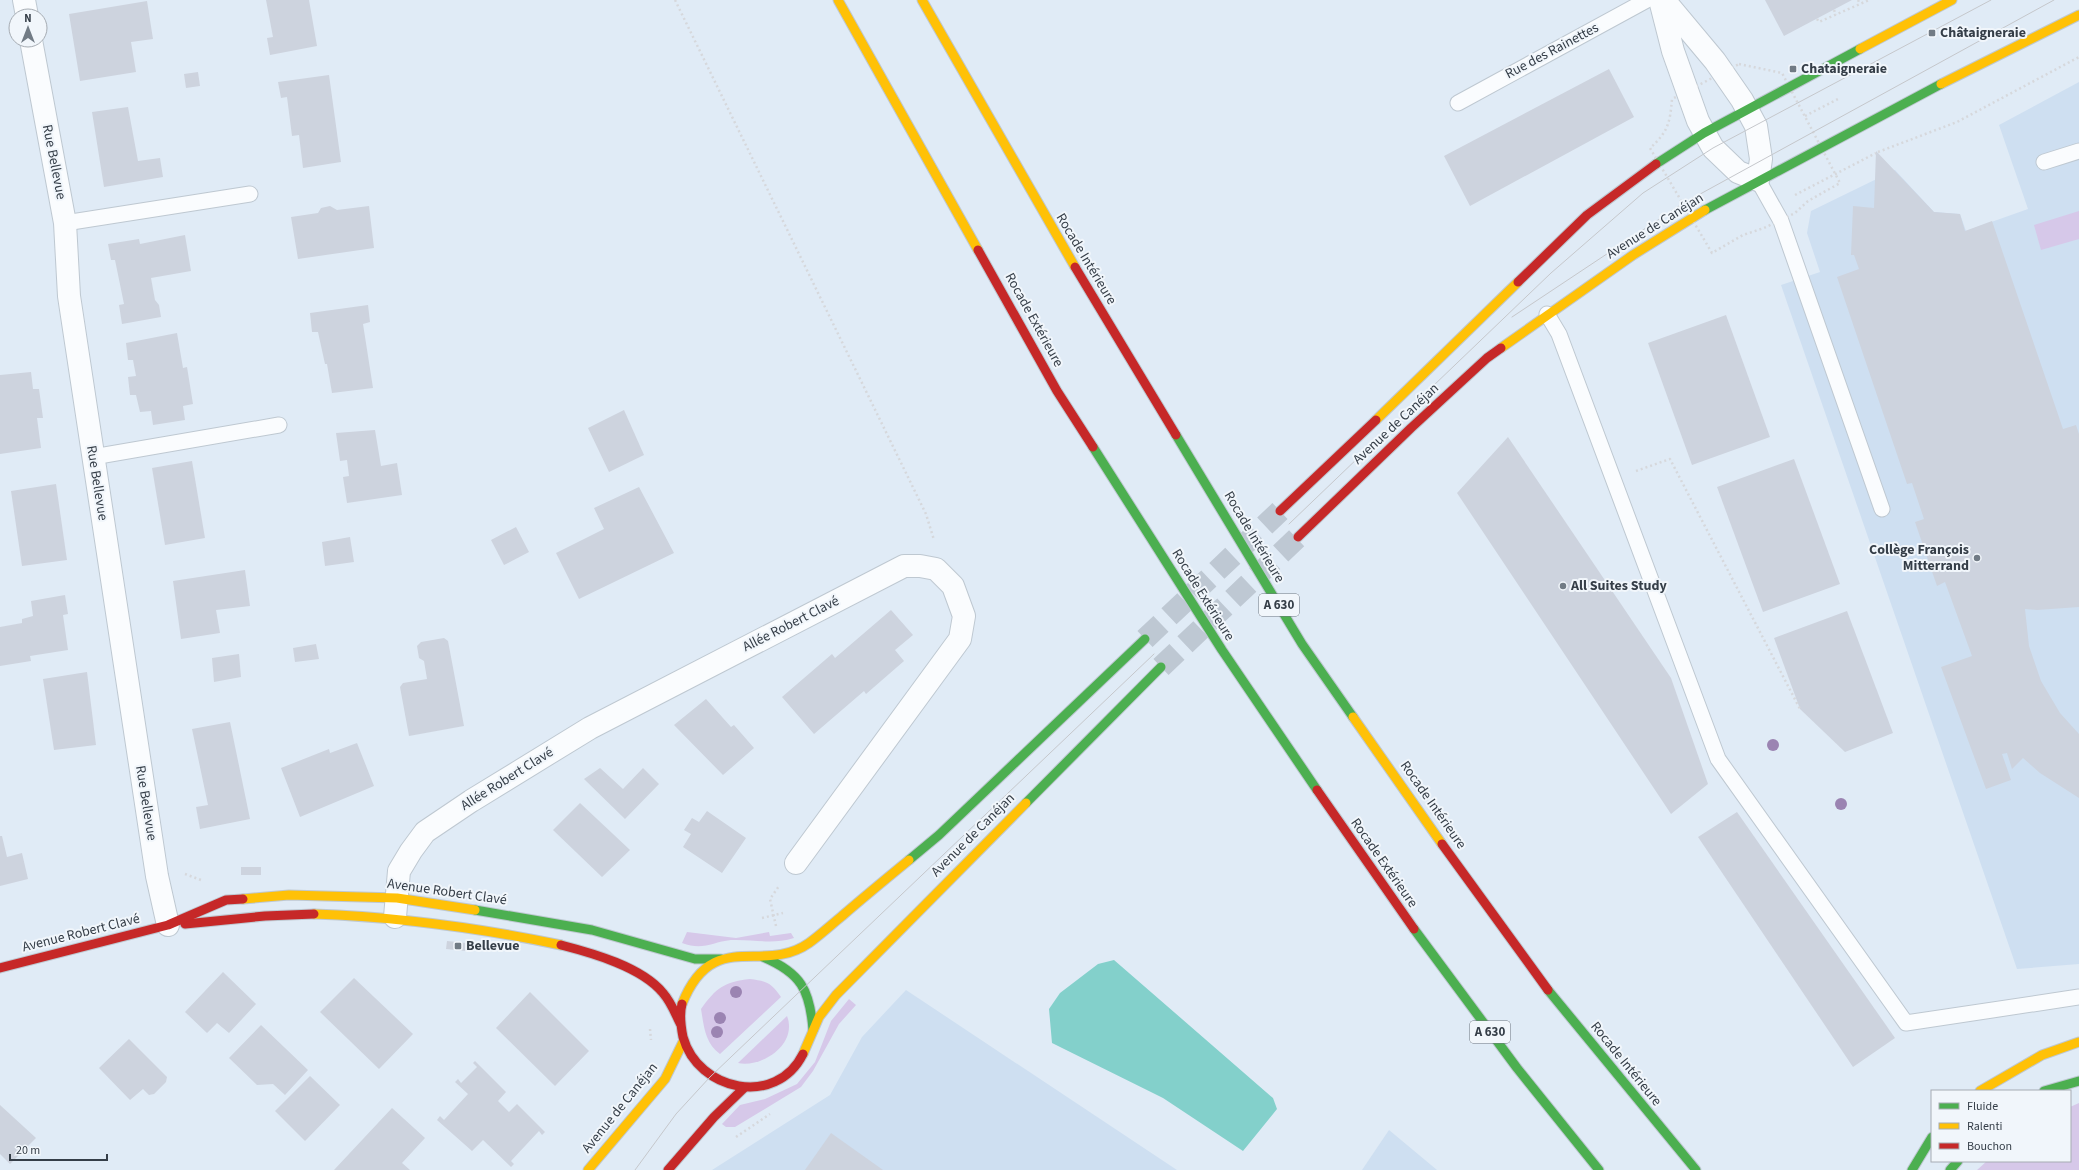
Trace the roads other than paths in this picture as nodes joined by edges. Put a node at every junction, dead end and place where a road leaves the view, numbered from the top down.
1 (838, 0) edge
2 (922, 0) edge
3 (1647, 0) edge
4 (1660, 0) edge
5 (1664, 0) edge
6 (1952, 0) edge
7 (2079, 14) edge
8 (32, 48) edge
9 (1458, 103) dead end
10 (1747, 109) junction
11 (1704, 133) junction
12 (2079, 151) edge
13 (2044, 162) dead end
14 (1758, 180) junction
15 (250, 194) dead end
16 (65, 223) junction
17 (1547, 314) junction
18 (279, 425) dead end
19 (94, 457) junction
20 (1882, 509) dead end
21 (1280, 511) tunnel mouth
22 (1298, 537) tunnel mouth
23 (1145, 638) tunnel mouth
24 (1161, 667) tunnel mouth
25 (796, 862) road end
26 (396, 908) junction
27 (168, 925) junction
28 (763, 957) junction
29 (721, 959) junction
30 (0, 968) edge
31 (2079, 997) edge
32 (680, 1023) junction
33 (813, 1030) junction
34 (683, 1042) junction
35 (2079, 1042) edge
36 (2079, 1081) edge
37 (744, 1088) junction
38 (1982, 1090) edge
39 (2048, 1090) edge
40 (1931, 1139) edge
41 (1957, 1162) edge
42 (588, 1170) edge
43 (668, 1170) edge
44 (1599, 1170) edge
45 (1696, 1170) edge
46 (1912, 1170) edge
47 (1950, 1170) edge

1 - 44 main road, Rocade Extérieure / A 630
2 - 45 main road, Rocade Intérieure / A 630
3 - 9 lane, Rue des Rainettes
4 - 11 street
5 - 10 street
6 - 10 main road, Avenue de Canéjan
7 - 14 main road, Avenue de Canéjan
8 - 16 street, Rue Bellevue
10 - 11 main road, Avenue de Canéjan
10 - 14 street
11 - 14 street
11 - 21 main road, Avenue de Canéjan
12 - 13 lane
14 - 17 main road, Avenue de Canéjan
14 - 20 lane
15 - 16 lane
16 - 19 street, Rue Bellevue
17 - 22 main road, Avenue de Canéjan
17 - 31 lane
18 - 19 lane
19 - 27 street, Rue Bellevue
23 - 28 main road, Avenue de Canéjan
24 - 33 main road, Avenue de Canéjan
25 - 26 street, Allée Robert Clavé
26 - 27 main road, Avenue Robert Clavé
26 - 27 main road, Avenue Robert Clavé
26 - 29 main road, Avenue Robert Clavé
26 - 32 main road, Avenue Robert Clavé
27 - 30 main road, Avenue Robert Clavé
28 - 29 main road, Avenue de Canéjan
28 - 33 main road, Avenue de Canéjan
29 - 32 main road, Avenue de Canéjan
32 - 34 main road, Avenue de Canéjan
33 - 37 main road, Avenue de Canéjan
34 - 37 main road, Avenue de Canéjan
34 - 42 main road, Avenue de Canéjan
35 - 38 main road
36 - 39 main road
37 - 43 main road
40 - 46 main road
41 - 47 main road

